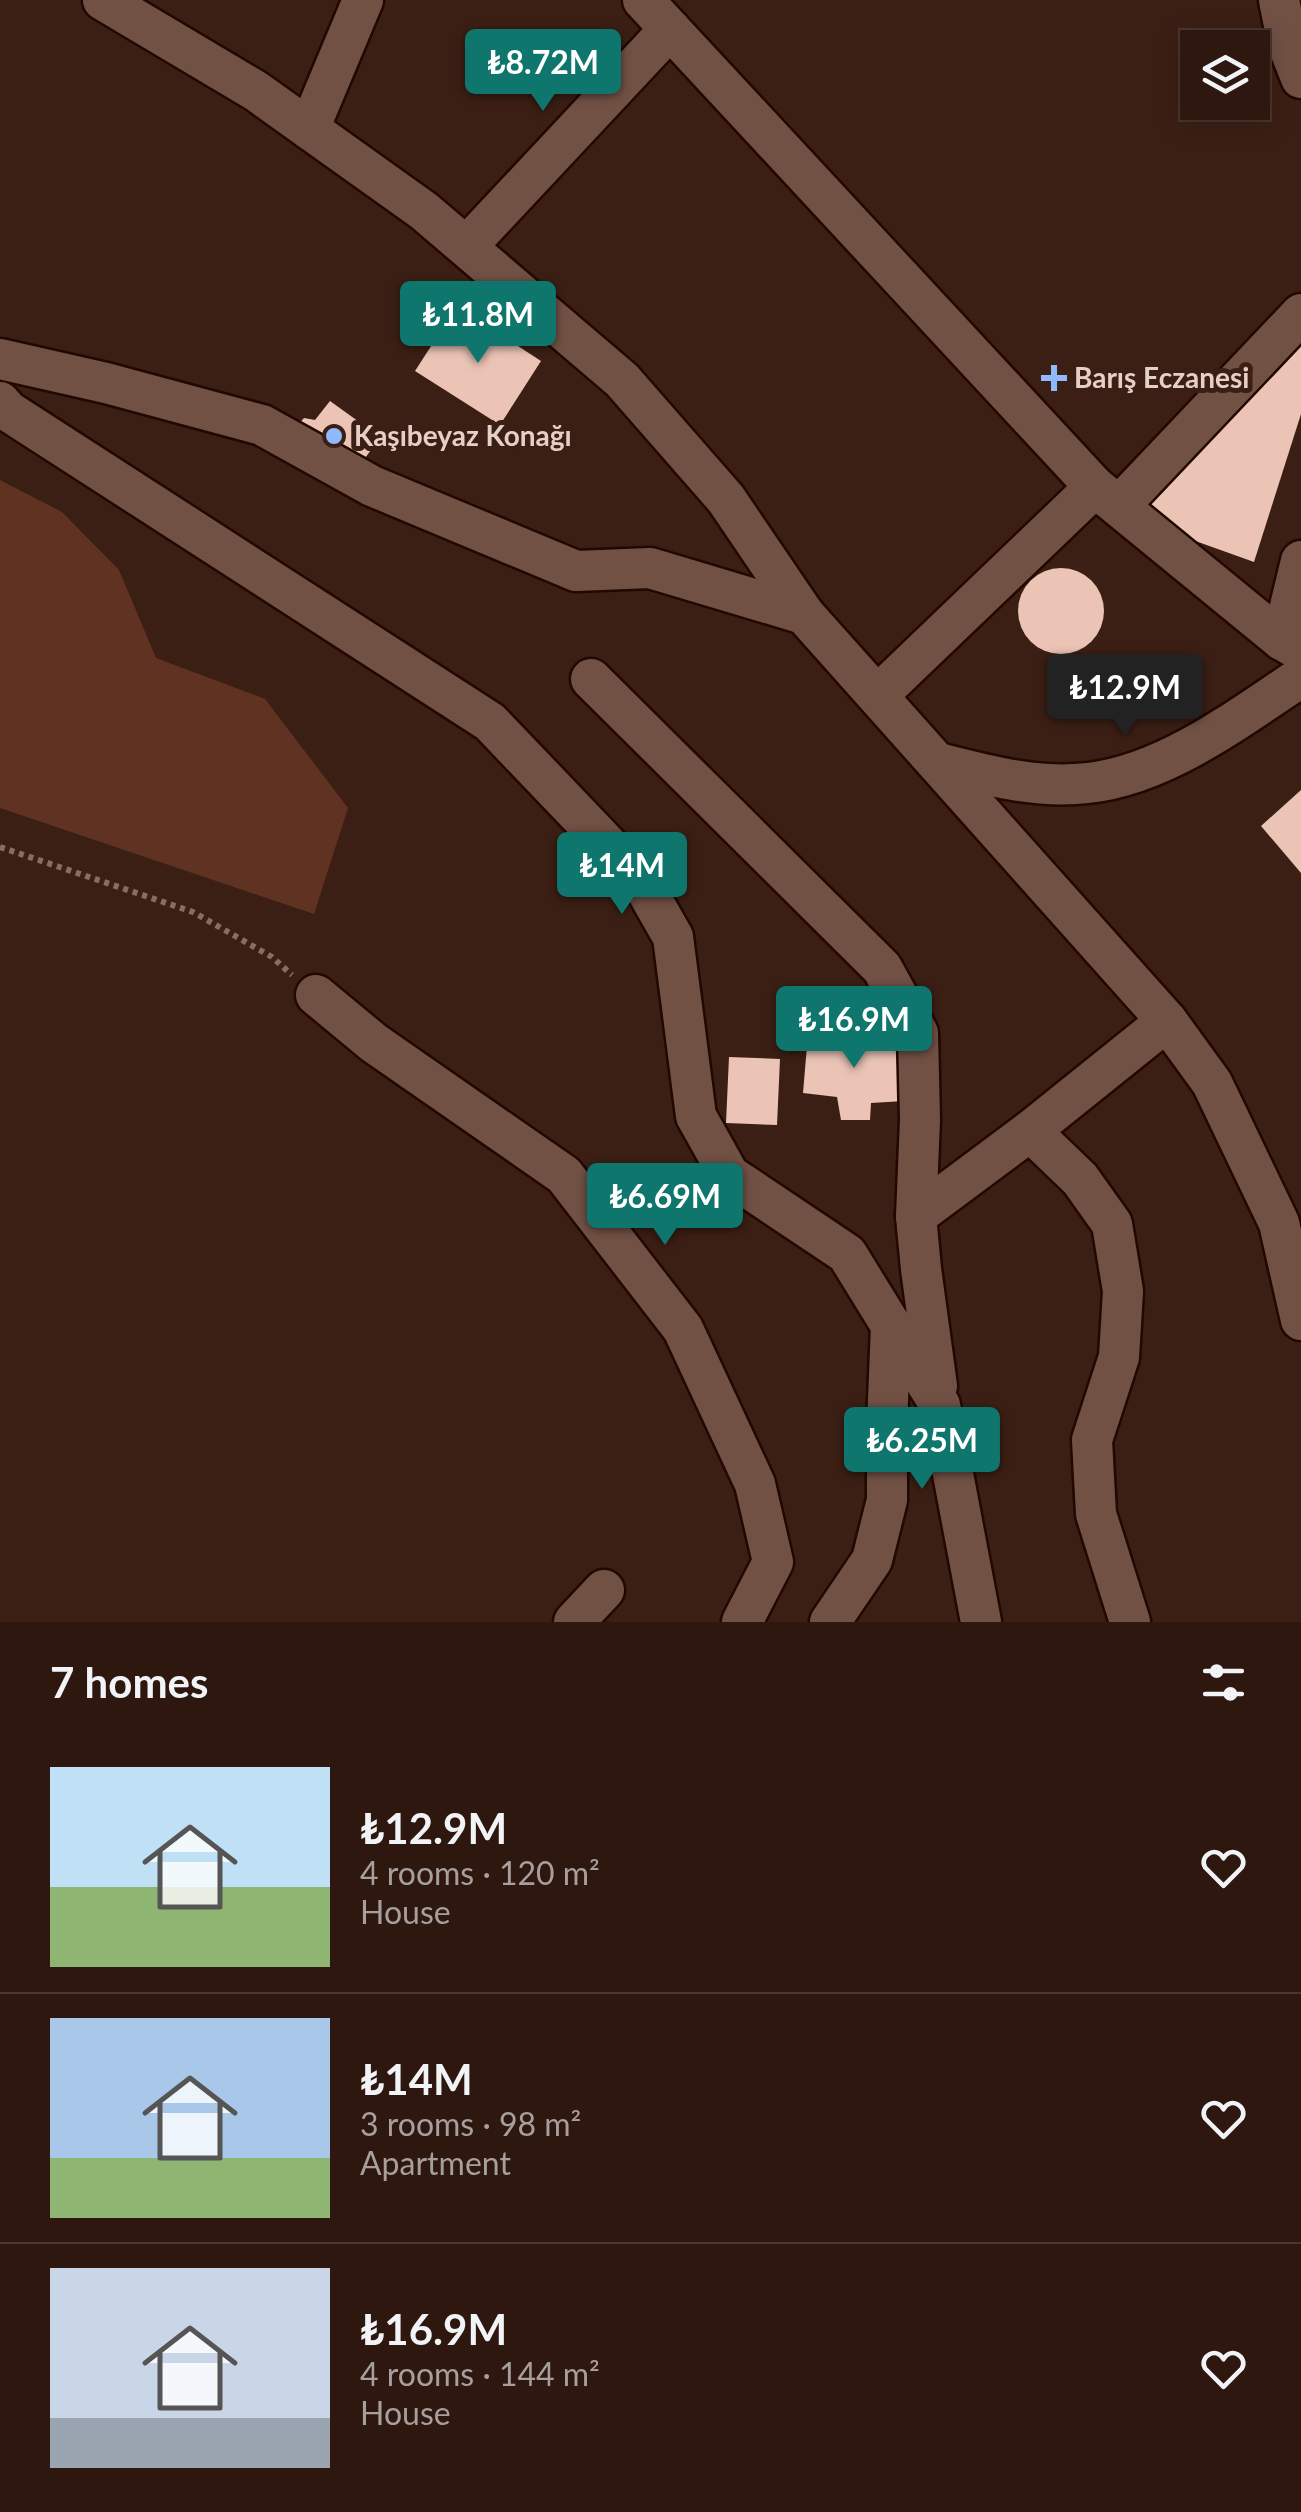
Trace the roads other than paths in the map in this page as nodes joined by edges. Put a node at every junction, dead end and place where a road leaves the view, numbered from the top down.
1 (103, 0) edge
2 (363, 0) edge
3 (1279, 0) edge
4 (656, 14) edge
5 (1301, 78) edge
6 (310, 129) junction
7 (466, 246) junction
8 (1301, 314) edge
9 (0, 359) edge
10 (3, 406) edge
11 (1107, 496) junction
12 (1301, 561) edge
13 (804, 614) junction
14 (1291, 646) edge
15 (1301, 677) edge
16 (591, 679) dead end
17 (878, 695) junction
18 (938, 763) junction
19 (316, 995) road end
20 (1167, 1020) junction
21 (1030, 1131) junction
22 (916, 1216) junction
23 (1301, 1320) edge
24 (891, 1325) junction
25 (940, 1405) junction
26 (604, 1590) dead end
27 (574, 1622) edge
28 (742, 1622) edge
29 (830, 1622) edge
30 (982, 1622) edge
31 (1130, 1622) edge

1 - 6 street
2 - 6 street
3 - 5 street
4 - 7 street
4 - 11 street
6 - 7 street
7 - 13 street
8 - 11 street
9 - 13 street
10 - 24 street
11 - 14 street
11 - 17 street
12 - 14 street
13 - 17 street
15 - 18 street
16 - 22 street
17 - 18 street
18 - 20 street
19 - 28 street
20 - 21 street
20 - 23 street
21 - 22 street
21 - 31 street
22 - 25 street
24 - 25 street
24 - 29 street
25 - 30 street
26 - 27 street

